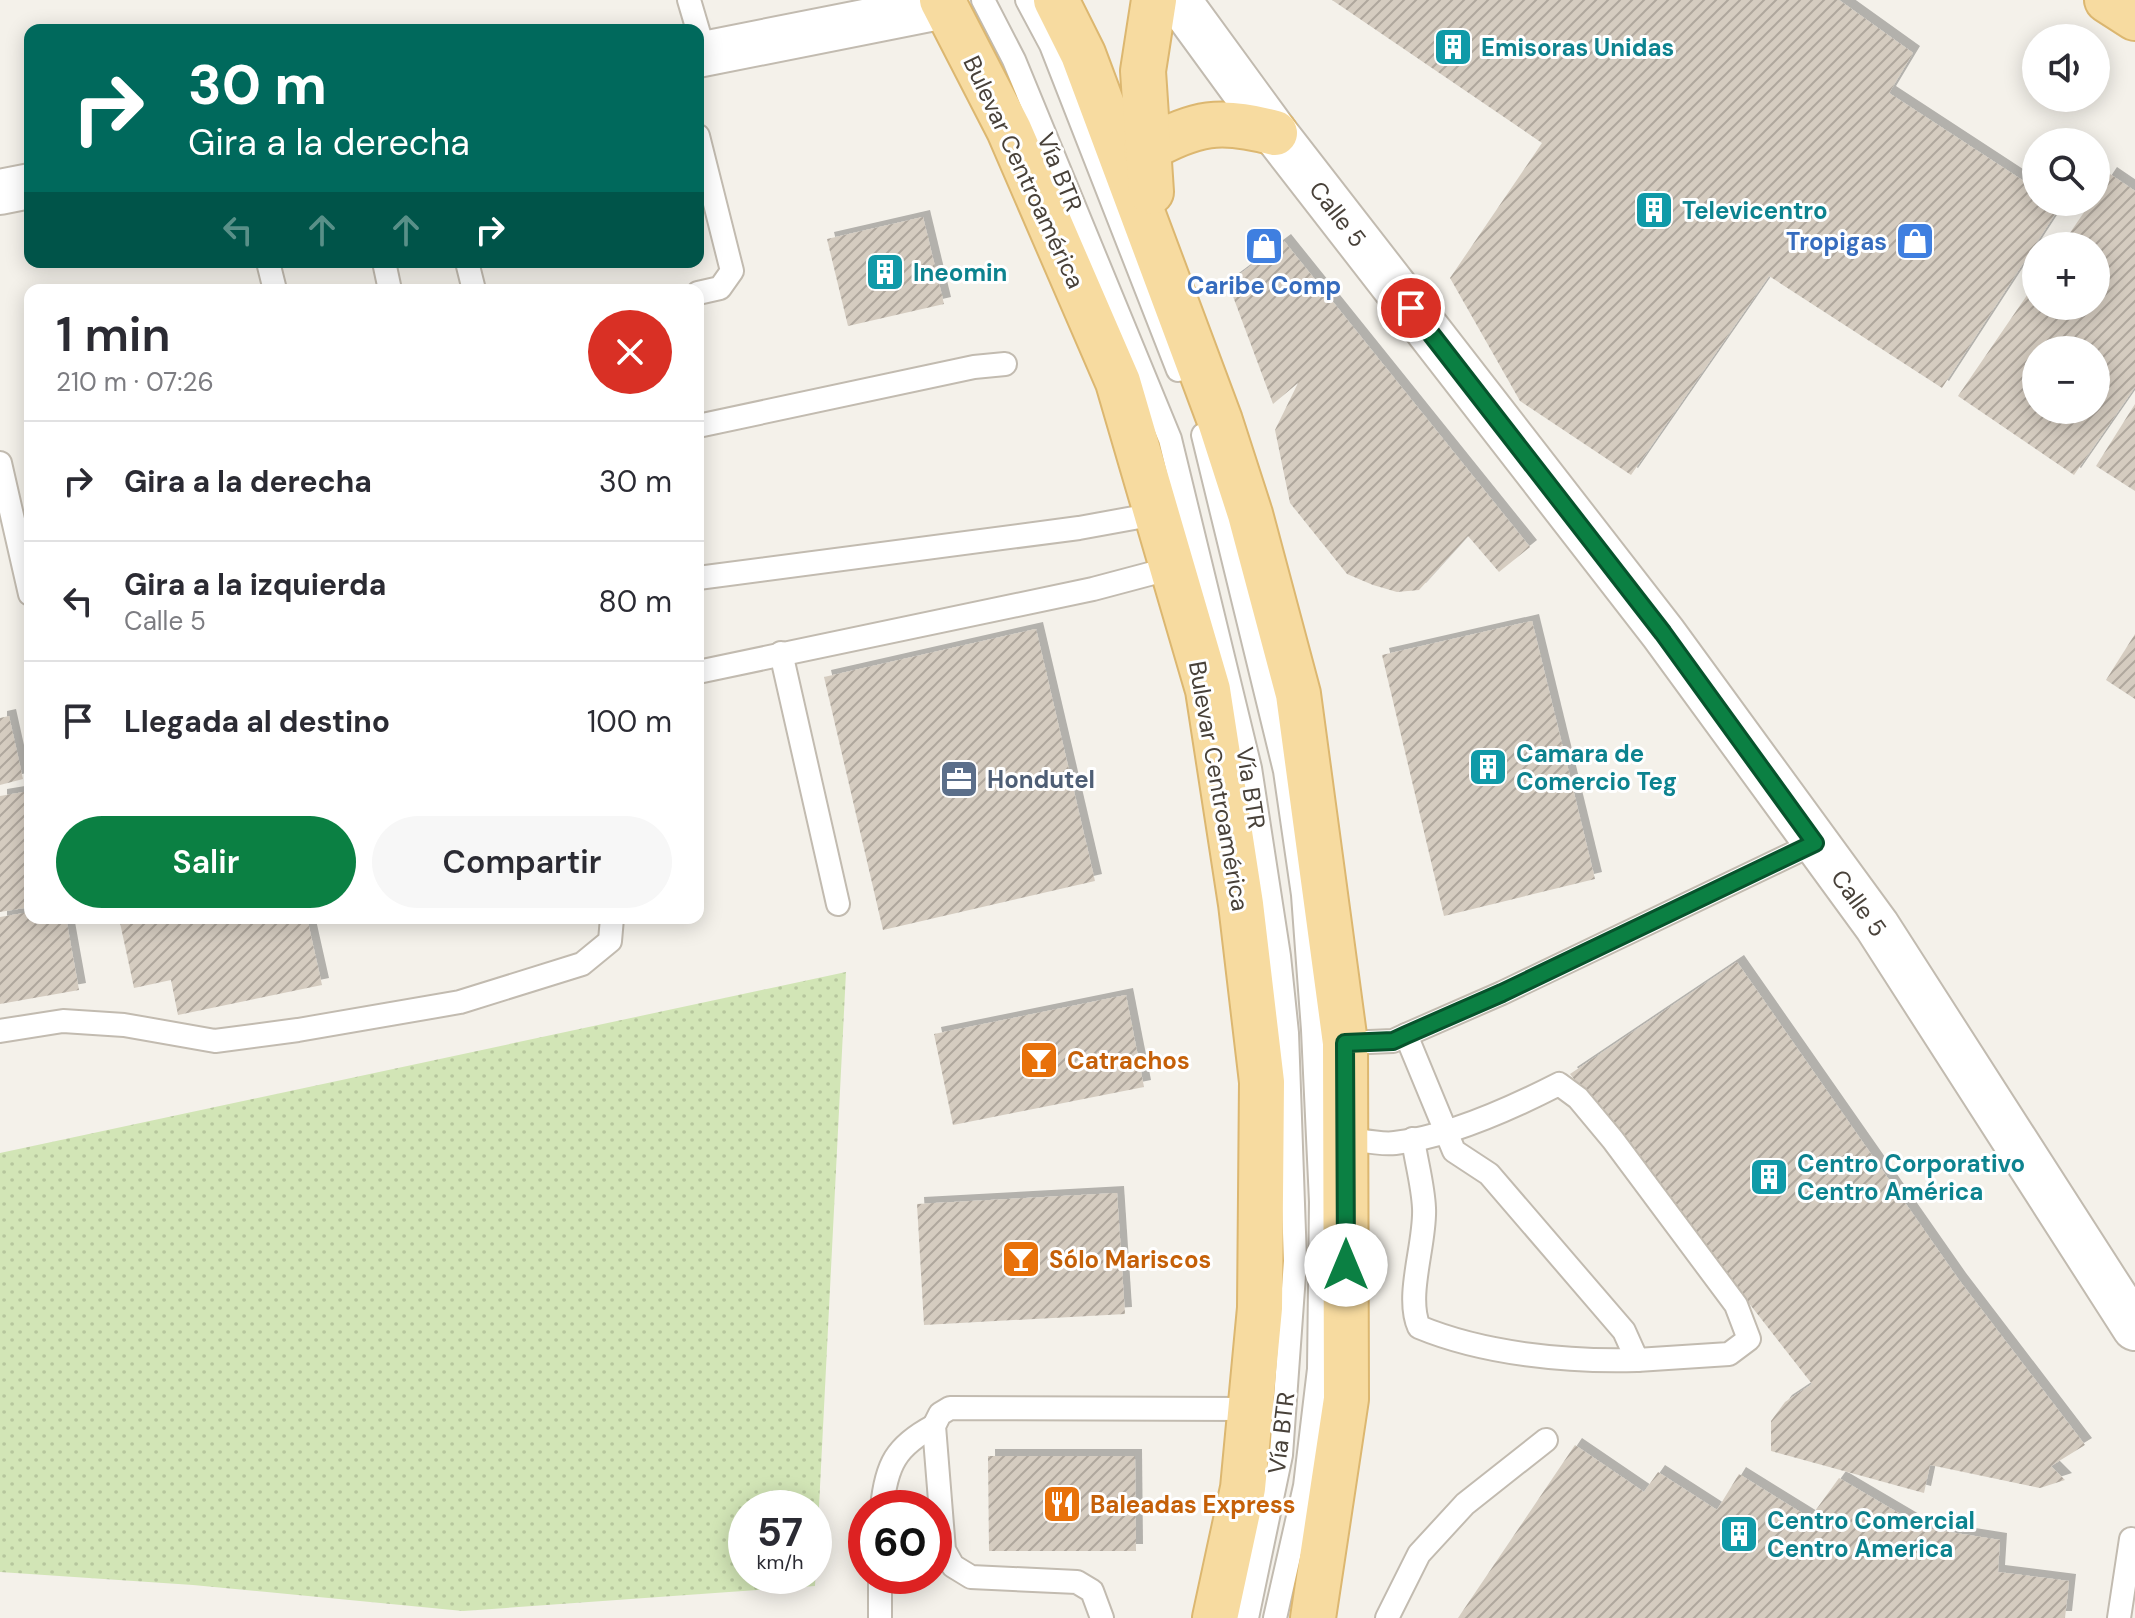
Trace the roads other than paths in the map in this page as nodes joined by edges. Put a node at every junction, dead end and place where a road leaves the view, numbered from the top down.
1 (689, 0) edge
2 (1027, 0) edge
3 (1056, 0) edge
4 (1154, 0) edge
5 (1178, 0) edge
6 (2107, 0) edge
7 (956, 2) edge
8 (2135, 18) edge
9 (695, 24) edge
10 (704, 54) edge
11 (1275, 133) junction
12 (1146, 150) junction
13 (704, 160) edge
14 (24, 187) edge
15 (0, 192) edge
16 (1157, 250) junction
17 (704, 292) edge
18 (1005, 364) dead end
19 (704, 425) edge
20 (0, 463) edge
21 (1156, 514) junction
22 (24, 568) edge
23 (1172, 568) junction
24 (704, 577) edge
25 (781, 653) junction
26 (704, 671) edge
27 (1815, 843) junction
28 (838, 904) dead end
29 (611, 924) edge
30 (0, 1031) edge
31 (1406, 1035) junction
32 (1345, 1043) junction
33 (1446, 1129) junction
34 (1346, 1138) junction
35 (1413, 1139) junction
36 (2134, 1324) edge
37 (1637, 1360) junction
38 (1251, 1409) junction
39 (934, 1426) junction
40 (1546, 1440) dead end
41 (883, 1490) edge
42 (2131, 1539) dead end
43 (880, 1594) edge
44 (880, 1618) edge
45 (1102, 1618) edge
46 (1215, 1618) edge
47 (1247, 1618) edge
48 (1275, 1618) edge
49 (1313, 1618) edge
50 (1387, 1618) edge
51 (2119, 1618) edge

1 - 9 lane
2 - 48 lane, Vía BTR
3 - 16 main road
4 - 12 main road
5 - 11 street, Calle 5
6 - 8 main road
7 - 10 street
7 - 21 main road, Bulevar Centroamérica
7 - 47 lane, Vía BTR
11 - 12 main road
11 - 27 street, Calle 5
12 - 16 main road
13 - 17 lane
14 - 15 street
16 - 32 main road
18 - 19 lane
20 - 22 lane
21 - 23 main road, Bulevar Centroamérica
21 - 24 lane
23 - 25 lane
23 - 38 main road, Bulevar Centroamérica
25 - 26 lane
25 - 28 lane
27 - 31 lane
27 - 36 street, Calle 5
29 - 30 lane
31 - 32 lane
31 - 33 lane
32 - 34 main road
33 - 35 lane
33 - 37 lane
33 - 37 lane
34 - 35 lane
34 - 49 main road
35 - 37 lane
38 - 39 lane
38 - 46 main road, Bulevar Centroamérica
39 - 41 lane
39 - 45 lane
40 - 50 lane
42 - 51 lane
43 - 44 lane

